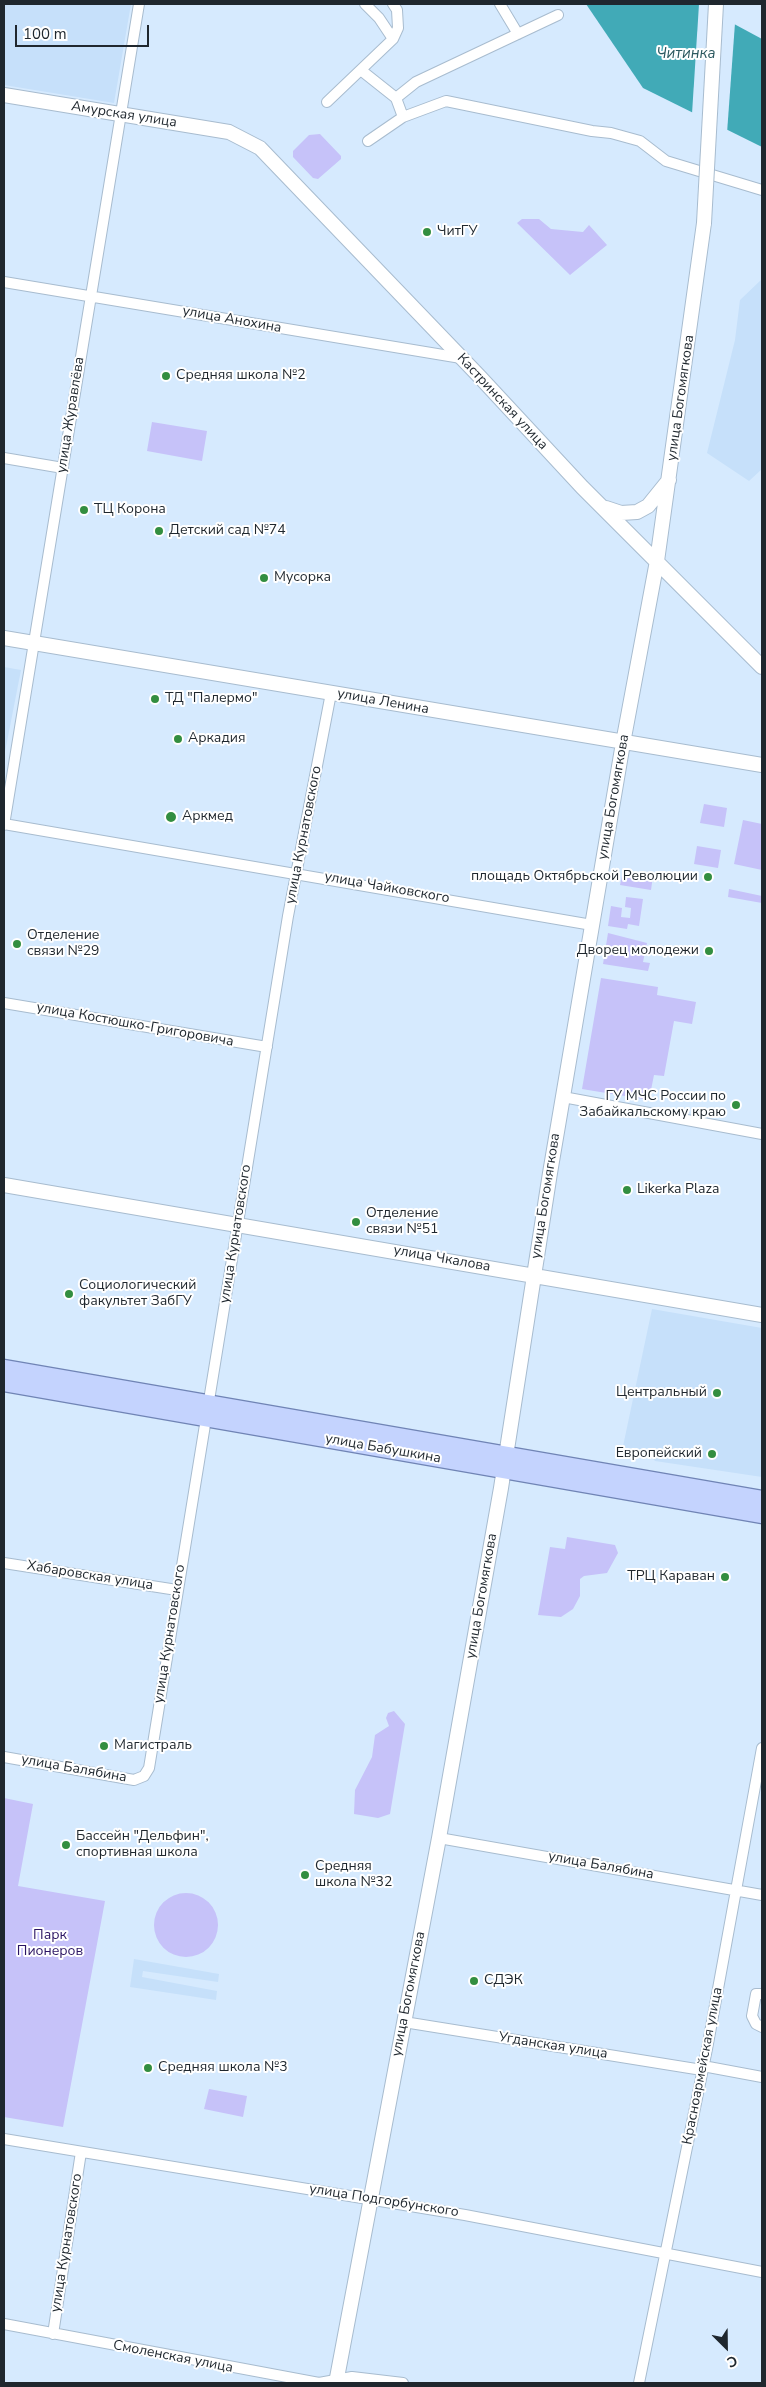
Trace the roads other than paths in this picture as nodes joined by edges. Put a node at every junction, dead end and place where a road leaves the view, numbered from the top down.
1 (139, 4) edge
2 (366, 4) edge
3 (393, 4) edge
4 (500, 4) edge
5 (716, 4) edge
6 (558, 15) dead end
7 (518, 34) junction
8 (393, 39) junction
9 (362, 71) junction
10 (4, 95) edge
11 (396, 98) junction
12 (328, 102) dead end
13 (121, 114) junction
14 (403, 117) junction
15 (243, 137) joint
16 (368, 140) dead end
17 (762, 190) edge
18 (4, 282) edge
19 (91, 296) junction
20 (461, 358) junction
21 (4, 458) edge
22 (63, 468) junction
23 (670, 479) junction
24 (604, 508) junction
25 (657, 561) junction
26 (4, 638) edge
27 (34, 643) junction
28 (762, 667) edge
29 (331, 693) junction
30 (623, 742) junction
31 (762, 765) edge
32 (4, 825) edge
33 (297, 872) junction
34 (592, 924) junction
35 (4, 1004) edge
36 (267, 1047) junction
37 (563, 1097) junction
38 (762, 1134) edge
39 (4, 1185) edge
40 (237, 1224) junction
41 (533, 1275) junction
42 (762, 1314) edge
43 (4, 1368) edge
44 (4, 1383) edge
45 (207, 1411) junction
46 (505, 1463) junction
47 (762, 1499) edge
48 (762, 1515) edge
49 (4, 1562) edge
50 (177, 1590) junction
51 (762, 1748) edge
52 (4, 1757) edge
53 (144, 1776) joint
54 (439, 1838) junction
55 (736, 1891) junction
56 (762, 1895) edge
57 (762, 1994) edge
58 (404, 2022) junction
59 (762, 2027) edge
60 (703, 2068) junction
61 (762, 2076) edge
62 (4, 2138) edge
63 (80, 2152) junction
64 (370, 2198) junction
65 (666, 2253) junction
66 (762, 2272) edge
67 (4, 2324) edge
68 (53, 2334) junction
69 (336, 2381) edge
70 (403, 2383) edge
71 (639, 2383) edge

1 - 13 street, улица Журавлёва
2 - 8 street
3 - 8 street
4 - 7 street
5 - 23 main road, улица Богомягкова, bridge
6 - 7 street
7 - 11 street
8 - 9 street
9 - 11 street
9 - 12 street
10 - 13 main road, Амурская улица
11 - 14 street
13 - 15 main road, Амурская улица
13 - 19 street, улица Журавлёва
14 - 16 street
14 - 17 street
15 - 20 main road, Кастринская улица
18 - 19 street, улица Анохина
19 - 20 street, улица Анохина
19 - 22 street, улица Журавлёва
20 - 24 main road, Кастринская улица
21 - 22 street
22 - 27 street, улица Журавлёва
23 - 24 main road
23 - 25 main road, улица Богомягкова
24 - 25 main road, Кастринская улица
25 - 28 main road, Кастринская улица
25 - 30 main road, улица Богомягкова
26 - 27 main road, улица Ленина
27 - 29 main road, улица Ленина
27 - 32 street, улица Журавлёва
29 - 30 main road, улица Ленина
29 - 33 street, улица Курнатовского
30 - 31 main road, улица Ленина
30 - 34 main road, улица Богомягкова
32 - 33 street, улица Чайковского
33 - 34 street, улица Чайковского
33 - 36 street, улица Курнатовского
34 - 37 main road, улица Богомягкова
35 - 36 street, улица Костюшко-Григоровича
36 - 40 street, улица Курнатовского
37 - 38 street
37 - 41 main road, улица Богомягкова
39 - 40 main road, улица Чкалова
40 - 41 main road, улица Чкалова
40 - 45 street, улица Курнатовского
41 - 42 main road, улица Чкалова
41 - 46 main road, улица Богомягкова
43 - 45 main road, улица Бабушкина
44 - 45 main road, улица Бабушкина
45 - 46 main road, улица Бабушкина
45 - 50 street, улица Курнатовского
46 - 47 main road, улица Бабушкина
46 - 48 main road, улица Бабушкина
46 - 54 main road, улица Богомягкова
49 - 50 street, Хабаровская улица
50 - 53 street, улица Курнатовского
51 - 55 street, Красноармейская улица
52 - 53 street, улица Балябина
54 - 55 street, улица Балябина
54 - 58 main road, улица Богомягкова
55 - 56 street, улица Балябина
55 - 60 street, Красноармейская улица
57 - 59 street
58 - 60 street, Угданская улица
58 - 64 main road, улица Богомягкова
60 - 61 street, Угданская улица
60 - 65 street, Красноармейская улица
62 - 63 street, улица Подгорбунского
63 - 64 street, улица Подгорбунского
63 - 68 street, улица Курнатовского
64 - 65 street, улица Подгорбунского
64 - 69 main road, улица Богомягкова
65 - 66 street, улица Подгорбунского
65 - 71 street, Красноармейская улица
67 - 68 street, Смоленская улица
68 - 69 street, Смоленская улица
69 - 70 street, Смоленская улица

